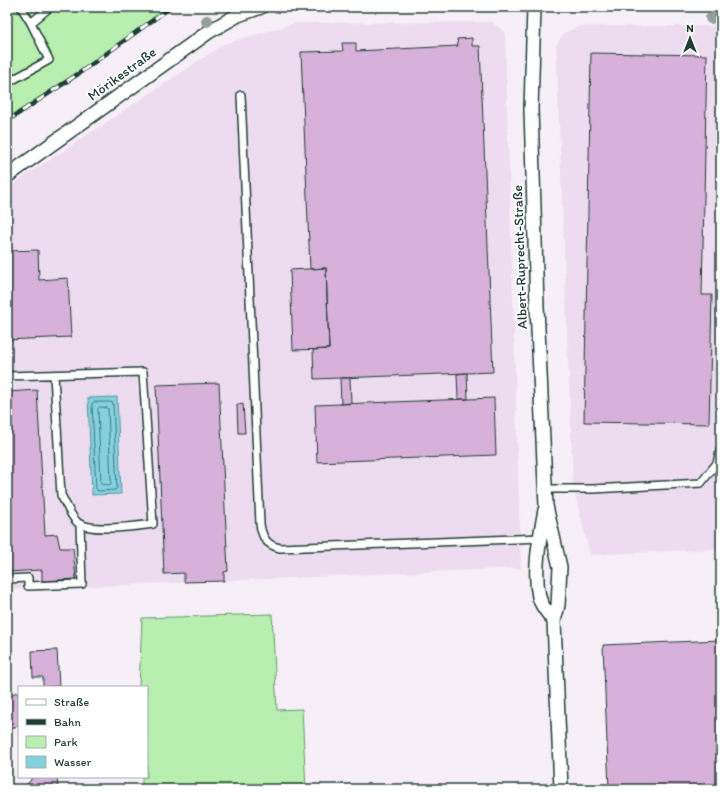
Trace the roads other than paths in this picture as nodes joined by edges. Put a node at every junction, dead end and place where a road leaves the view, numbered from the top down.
1 (21, 7) edge
2 (50, 7) edge
3 (261, 7) edge
4 (534, 7) edge
5 (31, 23) junction
6 (7, 83) edge
7 (241, 95) dead end
8 (7, 176) edge
9 (54, 375) junction
10 (7, 376) edge
11 (721, 448) edge
12 (545, 489) junction
13 (546, 506) junction
14 (80, 524) junction
15 (541, 538) junction
16 (7, 579) edge
17 (554, 620) junction
18 (561, 789) edge

1 - 5 lane
2 - 5 lane
3 - 8 street, Mörikestraße
4 - 12 street, Albert-Ruprecht-Straße
5 - 6 lane
7 - 15 lane
9 - 10 lane
9 - 14 lane
9 - 14 lane
11 - 12 lane
12 - 13 street, Albert-Ruprecht-Straße
13 - 15 street
13 - 17 street
14 - 16 lane
15 - 17 street
17 - 18 street

